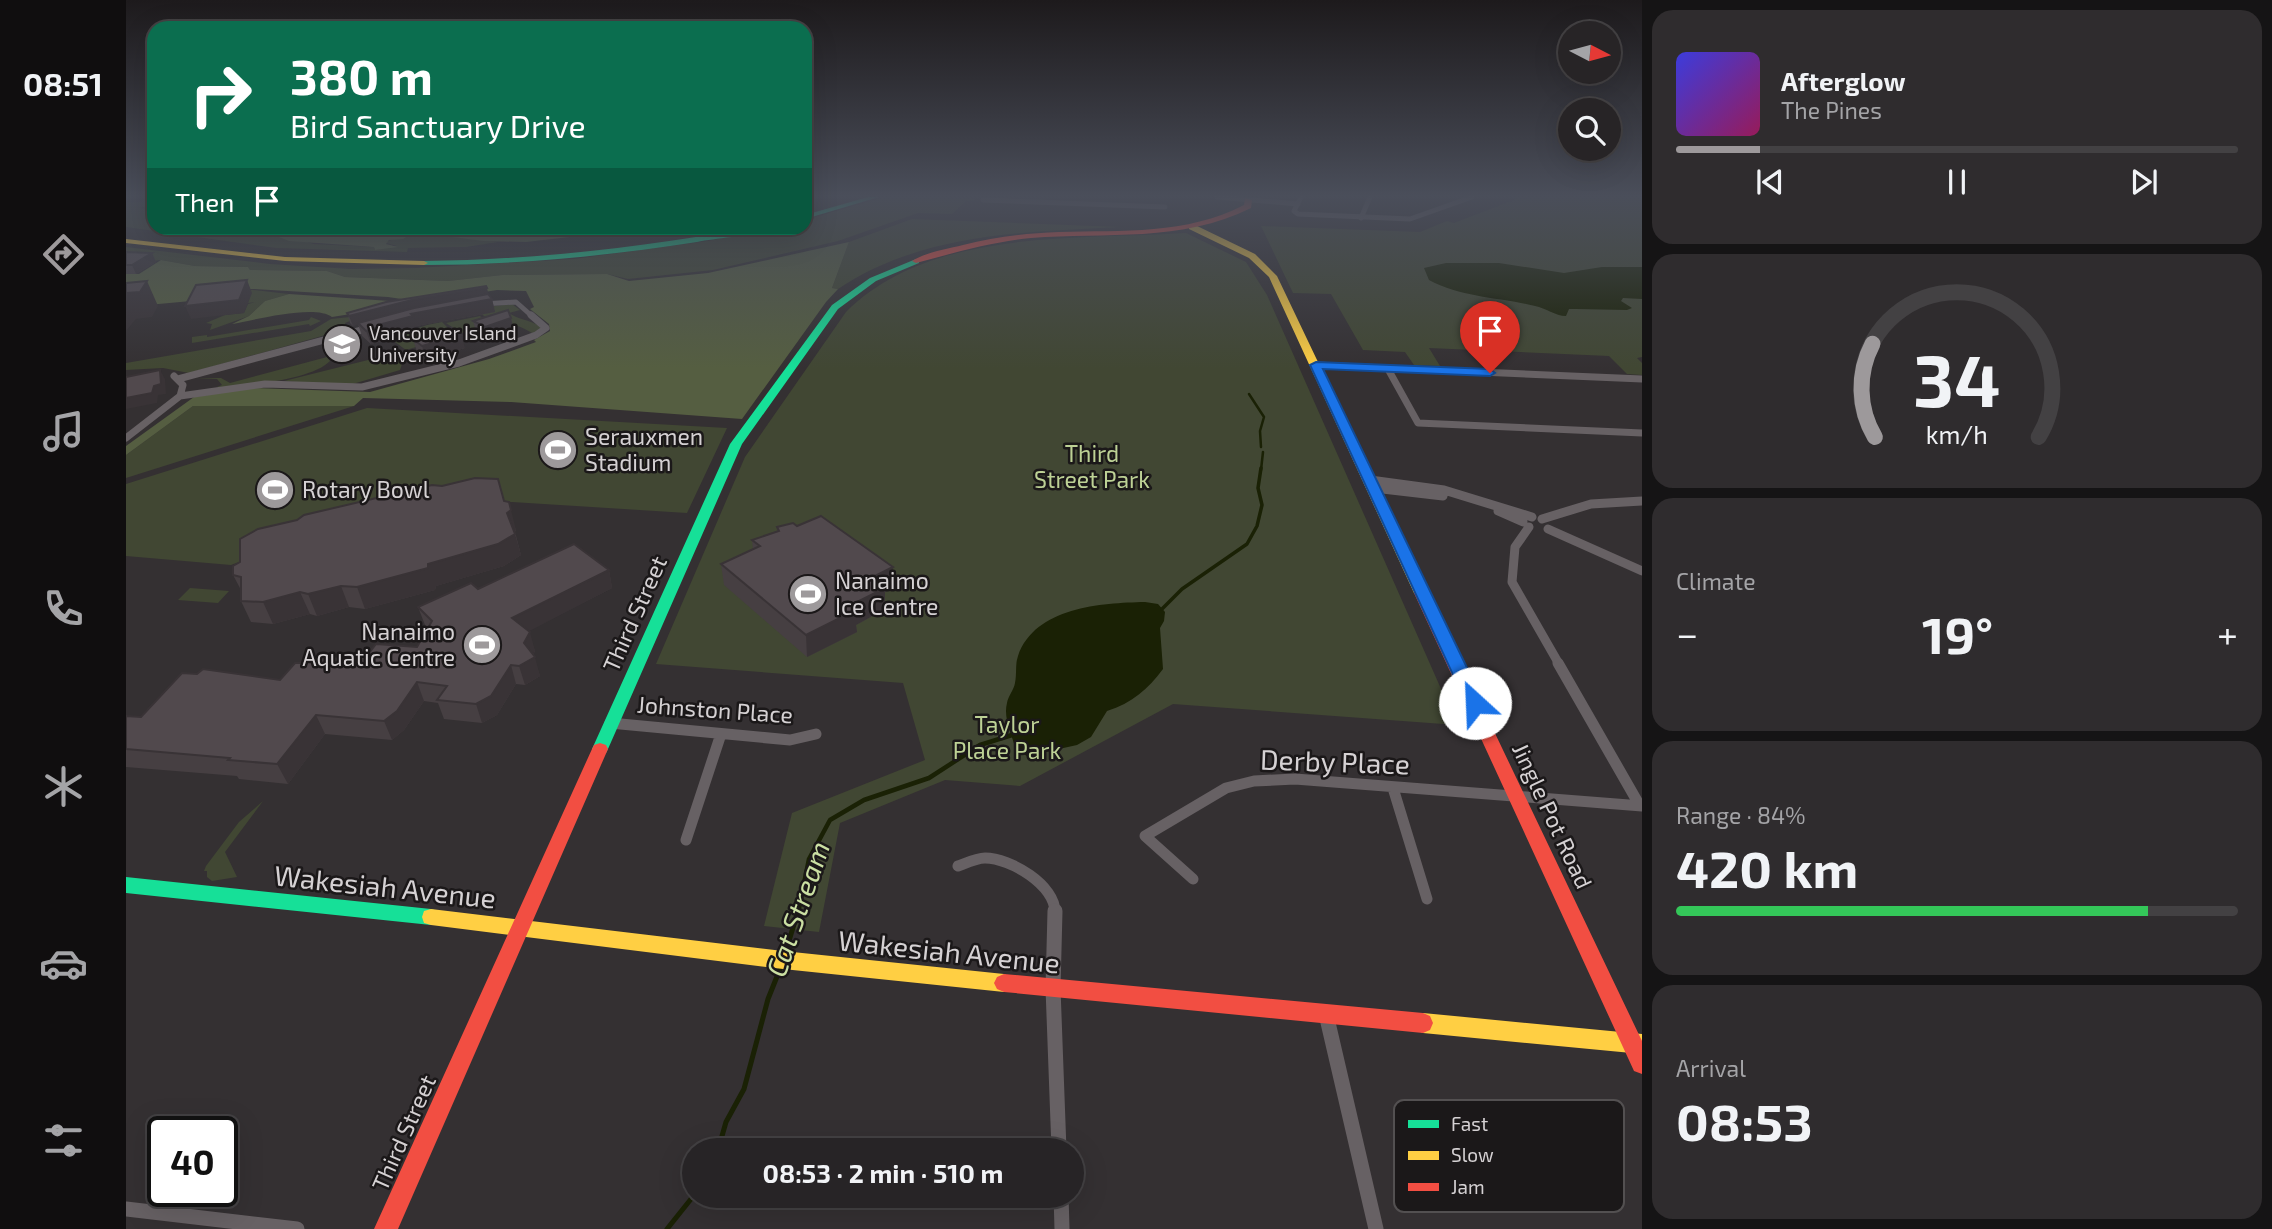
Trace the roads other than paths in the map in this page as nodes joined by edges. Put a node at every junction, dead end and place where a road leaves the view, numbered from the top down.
1 (229, 254) edge
2 (324, 254) edge
3 (473, 254) edge
4 (575, 254) edge
5 (935, 254) edge
6 (1250, 254) edge
7 (472, 307) edge
8 (381, 325) edge
9 (1316, 365) junction
10 (1388, 369) junction
11 (1642, 379) edge
12 (180, 396) junction
13 (1642, 433) edge
14 (126, 438) edge
15 (1372, 484) junction
16 (1642, 501) edge
17 (1542, 519) junction
18 (1528, 522) junction
19 (1548, 529) junction
20 (1642, 571) edge
21 (610, 723) junction
22 (721, 734) junction
23 (816, 734) dead end
24 (1393, 788) junction
25 (1518, 796) junction
26 (1641, 806) edge
27 (686, 840) dead end
28 (958, 866) dead end
29 (1193, 879) dead end
30 (126, 885) edge
31 (1427, 899) dead end
32 (521, 926) junction
33 (1053, 988) junction
34 (1325, 1014) junction
35 (1637, 1043) edge
36 (1642, 1064) edge
37 (1059, 1138) edge
38 (1061, 1208) edge
39 (126, 1209) edge
40 (297, 1229) edge
41 (386, 1229) edge
42 (1062, 1229) edge
43 (1376, 1229) edge

1 - 4 main road
2 - 3 main road
5 - 21 main road, Third Street
6 - 9 main road, Jingle Pot Road
7 - 12 street
8 - 12 street
9 - 10 street
9 - 15 main road, Jingle Pot Road
10 - 11 street
10 - 13 street
12 - 14 street
15 - 18 street
15 - 25 main road, Jingle Pot Road
16 - 17 street
17 - 18 street
17 - 19 street
18 - 19 street
18 - 26 street
19 - 20 street
21 - 22 street, Johnston Place
21 - 32 main road, Third Street
22 - 23 street, Johnston Place
22 - 27 street
24 - 25 street, Derby Place
24 - 29 street, Derby Place
24 - 31 street
25 - 26 street, Derby Place
25 - 35 main road, Jingle Pot Road
28 - 33 street
30 - 32 main road, Wakesiah Avenue
32 - 33 main road, Wakesiah Avenue
32 - 41 main road, Third Street
33 - 34 main road, Wakesiah Avenue
33 - 37 street
34 - 35 main road, Wakesiah Avenue
34 - 43 street
35 - 36 main road, Jingle Pot Road
38 - 42 street
39 - 40 street

